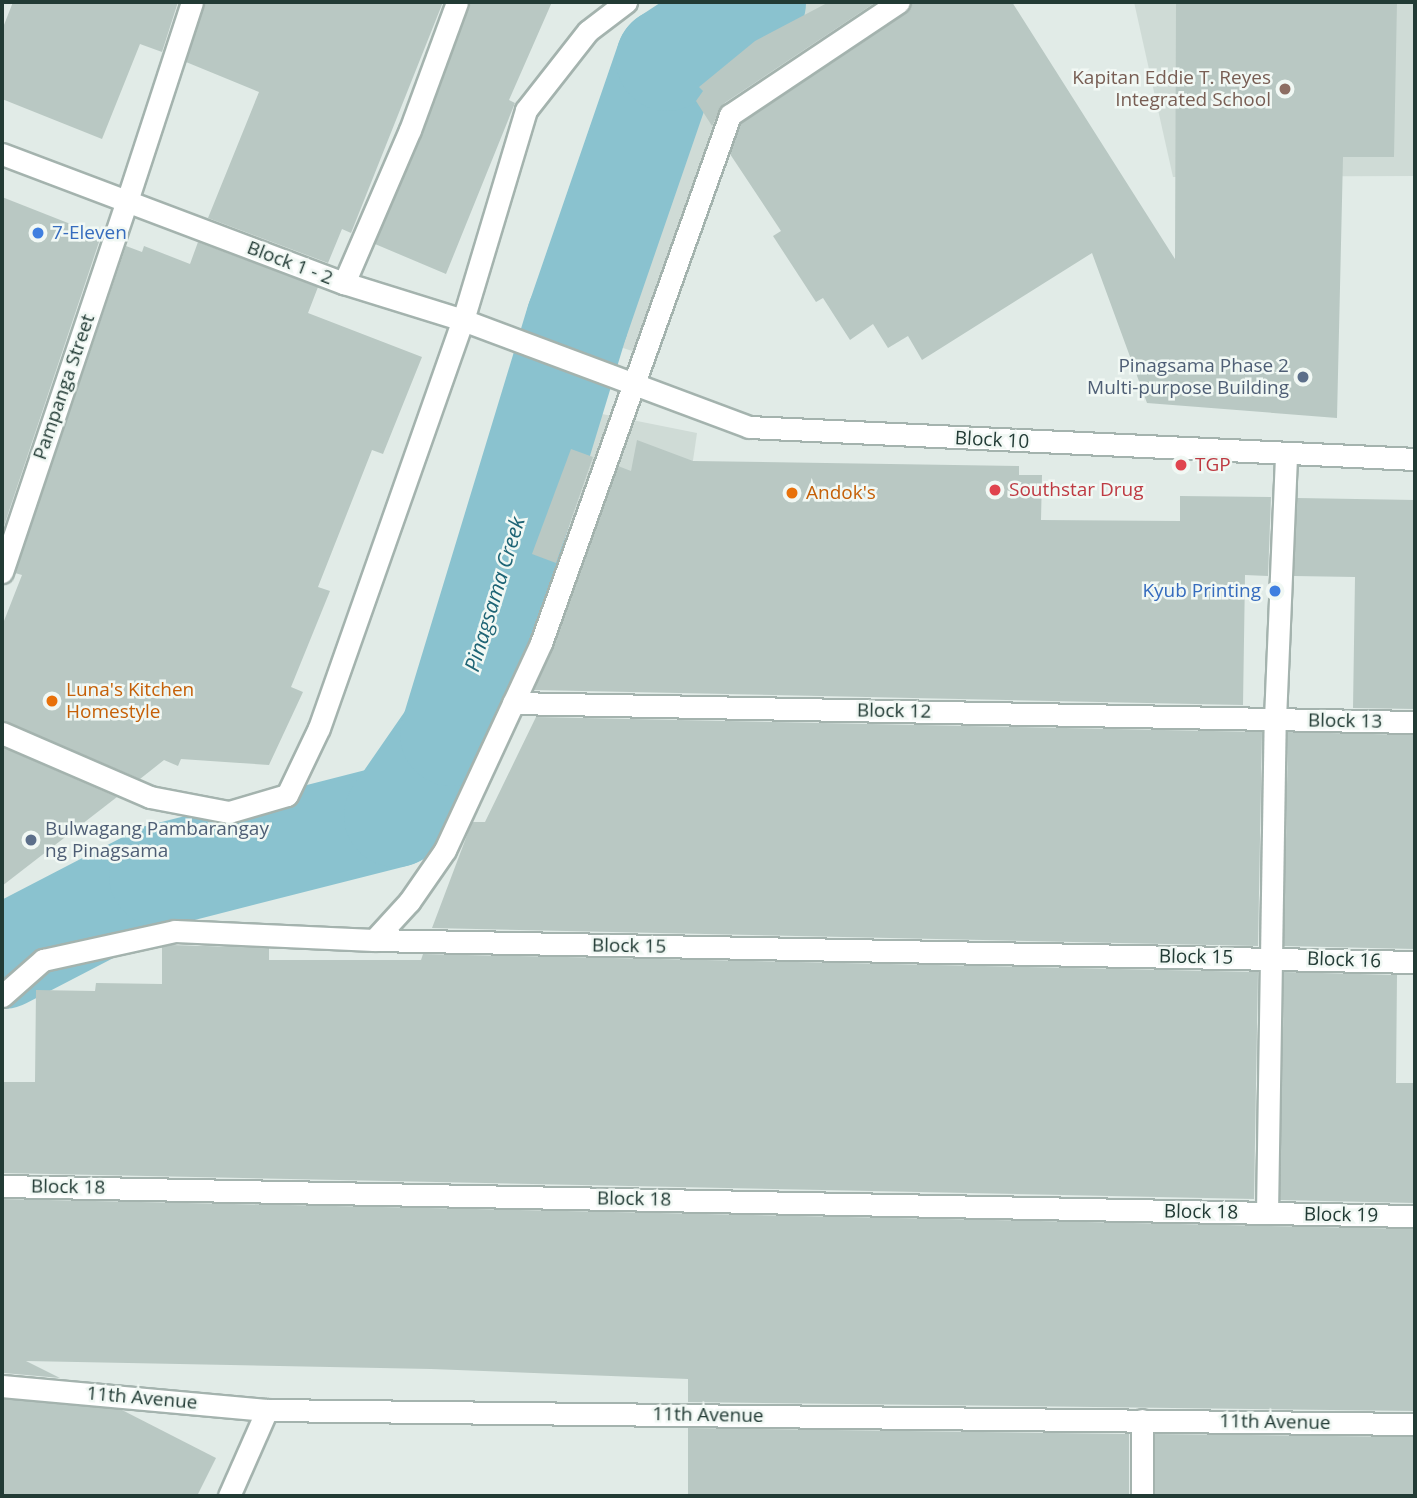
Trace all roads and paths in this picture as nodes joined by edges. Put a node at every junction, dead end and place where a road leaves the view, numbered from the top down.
1 (192, 2) edge
2 (457, 2) edge
3 (626, 2) edge
4 (899, 2) edge
5 (2, 154) edge
6 (127, 201) junction
7 (344, 283) junction
8 (463, 320) junction
9 (580, 364) joint
10 (631, 383) junction
11 (1286, 455) junction
12 (1415, 459) edge
13 (2, 572) edge
14 (513, 703) junction
15 (1275, 719) junction
16 (1415, 722) edge
17 (2, 733) edge
18 (374, 940) junction
19 (1273, 959) junction
20 (1415, 962) edge
21 (2, 996) edge
22 (2, 1186) edge
23 (1267, 1213) junction
24 (1415, 1216) edge
25 (2, 1385) edge
26 (267, 1410) junction
27 (1142, 1420) junction
28 (1415, 1424) edge
29 (229, 1496) edge
30 (1142, 1496) edge

1 - 6 street, Pampanga Street
2 - 7 street
3 - 8 street
4 - 10 street
5 - 6 street, Block 1 - 2
6 - 7 street, Block 1 - 2
6 - 13 street, Pampanga Street
7 - 8 street, Block 1 - 2
8 - 9 street, Block 1 - 2
8 - 17 street
9 - 10 street, Block 10
10 - 11 street, Block 10
10 - 14 street
11 - 12 street, Block 10
11 - 15 street
14 - 15 street, Block 12
14 - 18 street
15 - 16 street, Block 13
15 - 19 street
18 - 19 street, Block 15
18 - 21 street, Block 15
19 - 20 street, Block 16
19 - 23 street
22 - 23 street, Block 18
23 - 24 street, Block 19
25 - 26 street, 11th Avenue
26 - 27 street, 11th Avenue
26 - 29 street
27 - 28 street, 11th Avenue
27 - 30 street

